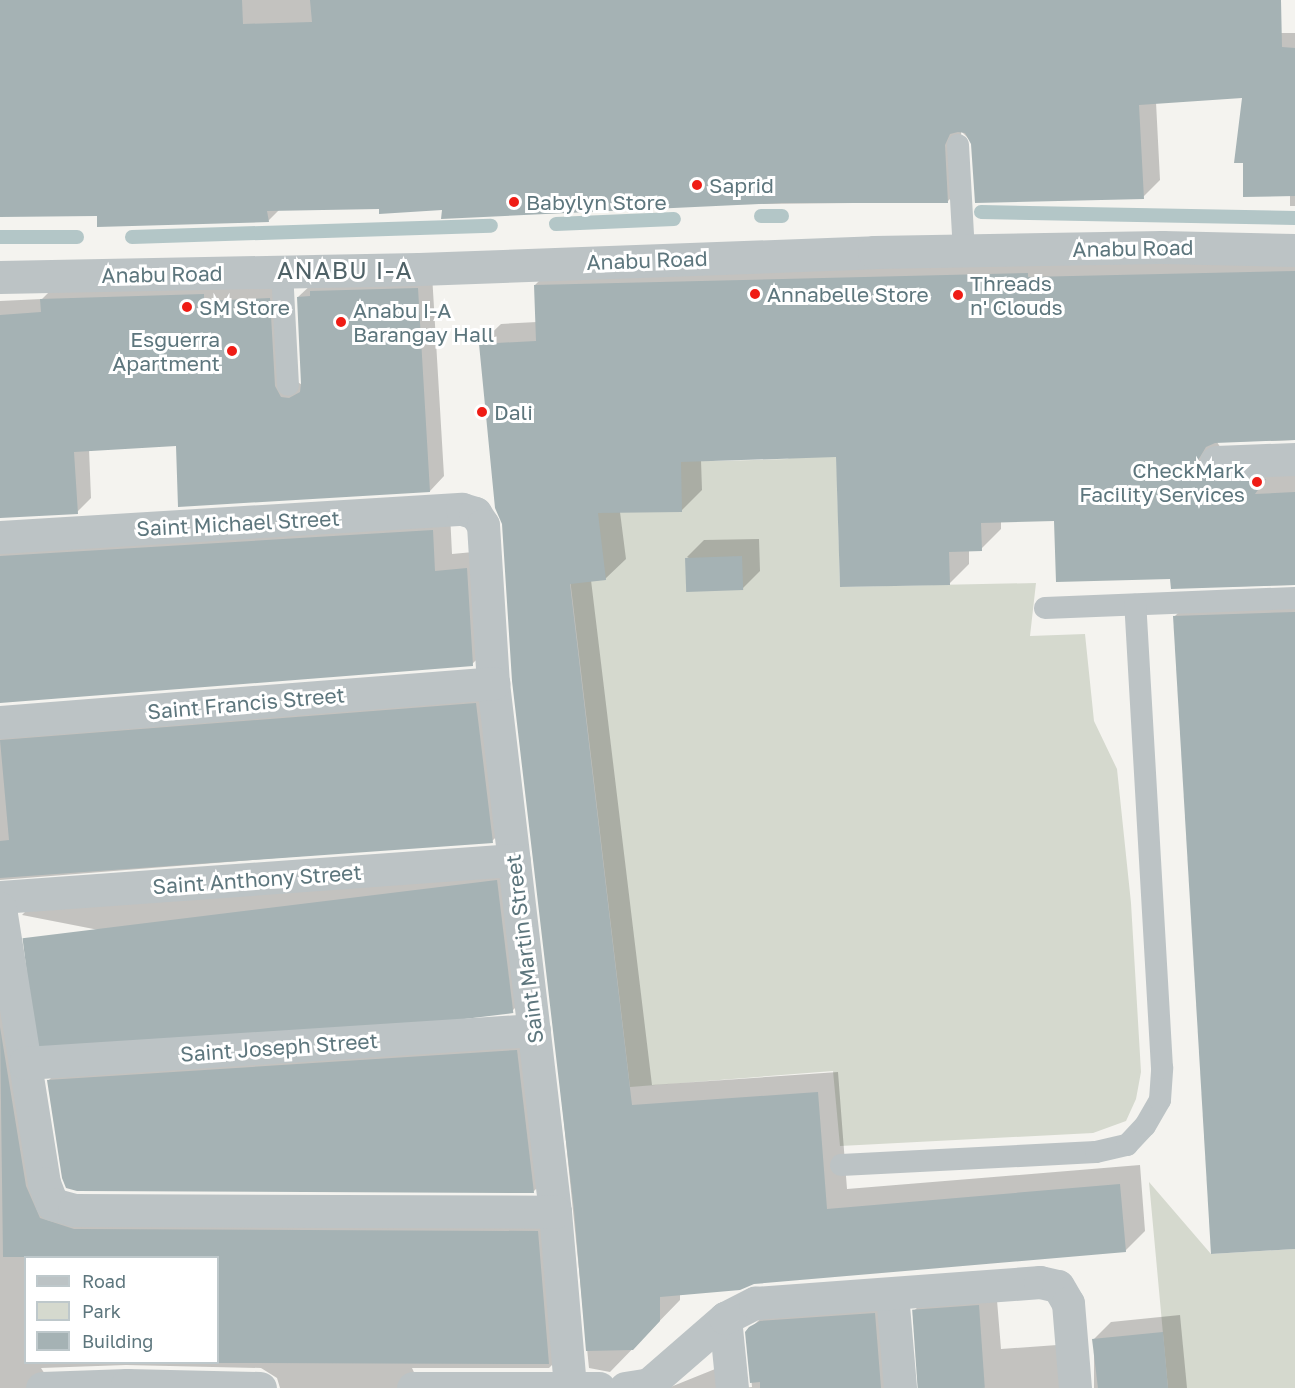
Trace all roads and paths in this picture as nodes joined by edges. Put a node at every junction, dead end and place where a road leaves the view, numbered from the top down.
1 (958, 145) dead end
2 (1295, 250) edge
3 (964, 252) junction
4 (282, 271) junction
5 (0, 277) edge
6 (288, 385) dead end
7 (1295, 459) edge
8 (1216, 462) dead end
9 (475, 513) joint
10 (0, 537) edge
11 (1295, 598) edge
12 (1135, 605) junction
13 (1045, 608) dead end
14 (493, 683) junction
15 (0, 722) edge
16 (514, 860) junction
17 (0, 897) edge
18 (0, 908) edge
19 (534, 1030) junction
20 (25, 1063) junction
21 (841, 1165) dead end
22 (555, 1212) junction
23 (892, 1294) junction
24 (726, 1318) junction
25 (88, 1387) edge
26 (42, 1388) edge
27 (260, 1388) edge
28 (413, 1388) edge
29 (570, 1388) edge
30 (598, 1388) edge
31 (625, 1388) edge
32 (732, 1388) edge
33 (900, 1388) edge
34 (1075, 1388) edge

1 - 3 lane
2 - 3 street, Anabu Road
3 - 4 street, Anabu Road
4 - 5 street, Anabu Road
4 - 6 lane
7 - 8 street
9 - 10 street, Saint Michael Street
9 - 14 street, Saint Martin Street
11 - 12 lane
12 - 13 lane
12 - 21 lane
14 - 15 street, Saint Francis Street
14 - 16 street, Saint Martin Street
16 - 17 street, Saint Anthony Street
16 - 19 street, Saint Martin Street
18 - 20 street
19 - 20 street, Saint Joseph Street
19 - 22 street, Saint Martin Street
20 - 22 street
22 - 29 street, Saint Martin Street
23 - 24 street
23 - 33 street
23 - 34 street
24 - 31 street
24 - 32 street
25 - 26 street
25 - 27 street
28 - 29 street
29 - 30 street

